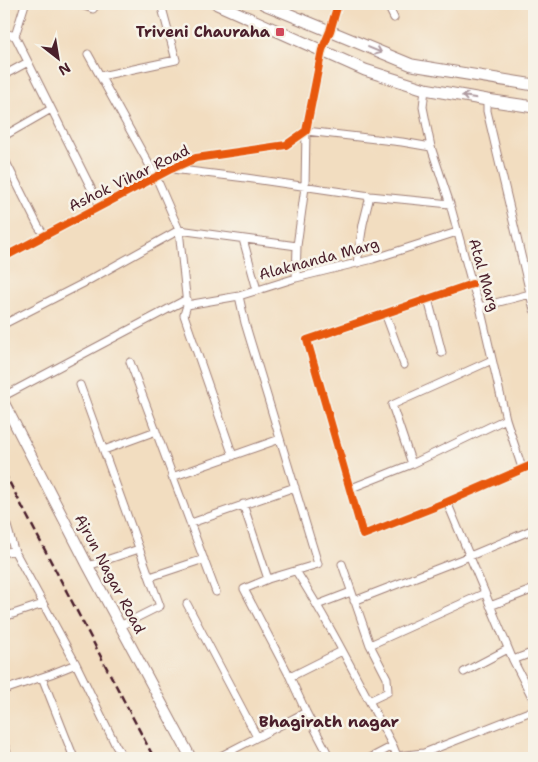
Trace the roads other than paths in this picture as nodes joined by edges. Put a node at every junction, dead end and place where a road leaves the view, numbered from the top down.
1 (25, 4) edge
2 (79, 4) edge
3 (96, 4) edge
4 (161, 4) edge
5 (217, 4) edge
6 (264, 4) edge
7 (338, 4) edge
8 (387, 4) edge
9 (394, 18) dead end
10 (330, 31) junction
11 (4, 33) edge
12 (14, 36) junction
13 (322, 50) junction
14 (88, 54) dead end
15 (28, 62) junction
16 (4, 75) edge
17 (101, 76) junction
18 (534, 85) edge
19 (425, 89) junction
20 (487, 100) junction
21 (534, 107) edge
22 (51, 109) junction
23 (306, 131) junction
24 (4, 136) edge
25 (431, 147) junction
26 (4, 158) edge
27 (172, 169) junction
28 (156, 177) junction
29 (305, 187) junction
30 (370, 196) junction
31 (450, 204) junction
32 (100, 206) junction
33 (179, 230) junction
34 (457, 232) junction
35 (45, 236) junction
36 (243, 239) junction
37 (297, 246) junction
38 (5, 255) edge
39 (357, 263) junction
40 (296, 278) junction
41 (472, 284) junction
42 (257, 290) junction
43 (530, 294) junction
44 (238, 296) junction
45 (428, 299) junction
46 (187, 302) junction
47 (480, 307) junction
48 (534, 310) edge
49 (385, 313) junction
50 (4, 324) edge
51 (442, 353) dead end
52 (492, 360) junction
53 (130, 362) dead end
54 (404, 366) dead end
55 (80, 384) dead end
56 (4, 396) edge
57 (4, 403) edge
58 (506, 419) junction
59 (156, 431) junction
60 (280, 439) junction
61 (104, 450) junction
62 (233, 456) junction
63 (412, 464) junction
64 (534, 464) edge
65 (522, 468) junction
66 (172, 477) junction
67 (295, 487) junction
68 (349, 489) junction
69 (447, 502) junction
70 (243, 504) junction
71 (4, 520) edge
72 (191, 523) junction
73 (534, 529) edge
74 (139, 549) junction
75 (14, 550) junction
76 (4, 553) edge
77 (470, 556) junction
78 (204, 559) junction
79 (342, 564) dead end
80 (88, 566) junction
81 (296, 571) junction
82 (150, 577) junction
83 (268, 579) junction
84 (534, 589) edge
85 (216, 592) dead end
86 (351, 592) junction
87 (485, 593) junction
88 (354, 601) junction
89 (43, 604) junction
90 (187, 604) dead end
91 (317, 605) junction
92 (490, 606) junction
93 (4, 617) edge
94 (120, 626) junction
95 (370, 645) junction
96 (508, 649) junction
97 (342, 651) junction
98 (534, 652) edge
99 (513, 660) junction
100 (76, 664) junction
101 (464, 672) dead end
102 (42, 677) junction
103 (290, 677) junction
104 (4, 690) edge
105 (369, 701) junction
106 (534, 701) edge
107 (534, 710) edge
108 (306, 712) junction
109 (257, 737) junction
110 (4, 744) edge
111 (393, 746) junction
112 (397, 757) edge
113 (9, 758) edge
114 (74, 758) edge
115 (124, 758) edge
116 (191, 758) edge
117 (217, 758) edge
118 (330, 758) edge
119 (370, 758) edge

1 - 12 street
2 - 3 street
4 - 17 street
5 - 13 main road
6 - 10 main road
7 - 10 street
8 - 9 street
10 - 13 street
10 -> 18 main road
11 - 12 street
12 - 15 street
13 - 19 main road
13 - 23 street
14 - 17 street
15 - 16 street
15 - 22 street
17 - 28 street
20 -> 19 main road
19 - 25 street, Atal Marg
20 - 21 main road
20 - 43 street
22 - 24 street
22 - 32 street
23 - 25 street
23 - 27 street, Ashok Vihar Road
23 - 29 street
25 - 31 street, Atal Marg
26 - 35 street
27 - 28 street, Ashok Vihar Road
27 - 29 street
28 - 32 street, Ashok Vihar Road
28 - 33 street
29 - 30 street
29 - 37 street
30 - 31 street
30 - 39 street
31 - 34 street, Atal Marg
32 - 35 street, Ashok Vihar Road
33 - 36 street
33 - 46 street
33 - 50 street
34 - 39 street, Alaknanda Marg
34 - 41 street, Atal Marg
35 - 38 street, Ashok Vihar Road
36 - 37 street
36 - 42 street
37 - 40 street
39 - 40 street, Alaknanda Marg
40 - 42 street, Alaknanda Marg
41 - 45 street
41 - 47 street, Atal Marg
42 - 44 street, Alaknanda Marg
43 - 47 street
43 - 48 street
44 - 46 street, Alaknanda Marg
44 - 60 street
45 - 49 street
45 - 51 street
46 - 56 street, Alaknanda Marg
46 - 62 street
47 - 52 street, Atal Marg
49 - 54 street
49 - 68 street
52 - 58 street, Atal Marg
52 - 63 street
53 - 59 street
55 - 61 street
57 - 80 street, Ajrun Nagar Road
58 - 63 street
58 - 65 street, Atal Marg
59 - 61 street
59 - 66 street
60 - 62 street
60 - 67 street
61 - 74 street
62 - 66 street
63 - 68 street
64 - 65 street
65 - 69 street
66 - 72 street
67 - 70 street
67 - 81 street
68 - 69 street
69 - 77 street
70 - 72 street
70 - 83 street
71 - 75 street
72 - 78 street
73 - 77 street
74 - 80 street
74 - 82 street
75 - 76 street
75 - 89 street
77 - 87 street
77 - 88 street
78 - 82 street
78 - 85 street
79 - 86 street
80 - 94 street, Ajrun Nagar Road
81 - 83 street
81 - 91 street
82 - 94 street
83 - 103 street
84 - 92 street
86 - 88 street
86 - 91 street
87 - 92 street
87 - 95 street
88 - 95 street
89 - 93 street
89 - 100 street
90 - 109 street
91 - 97 street
92 - 96 street
94 - 116 street, Ajrun Nagar Road
95 - 105 street
96 - 99 street
96 - 101 street
97 - 103 street
97 - 105 street
98 - 99 street
99 - 106 street
100 - 102 street
100 - 115 street
102 - 104 street
102 - 114 street
103 - 108 street
105 - 111 street
107 - 112 street
108 - 109 street
108 - 118 street
109 - 117 street
110 - 113 street
111 - 112 street
111 - 119 street

